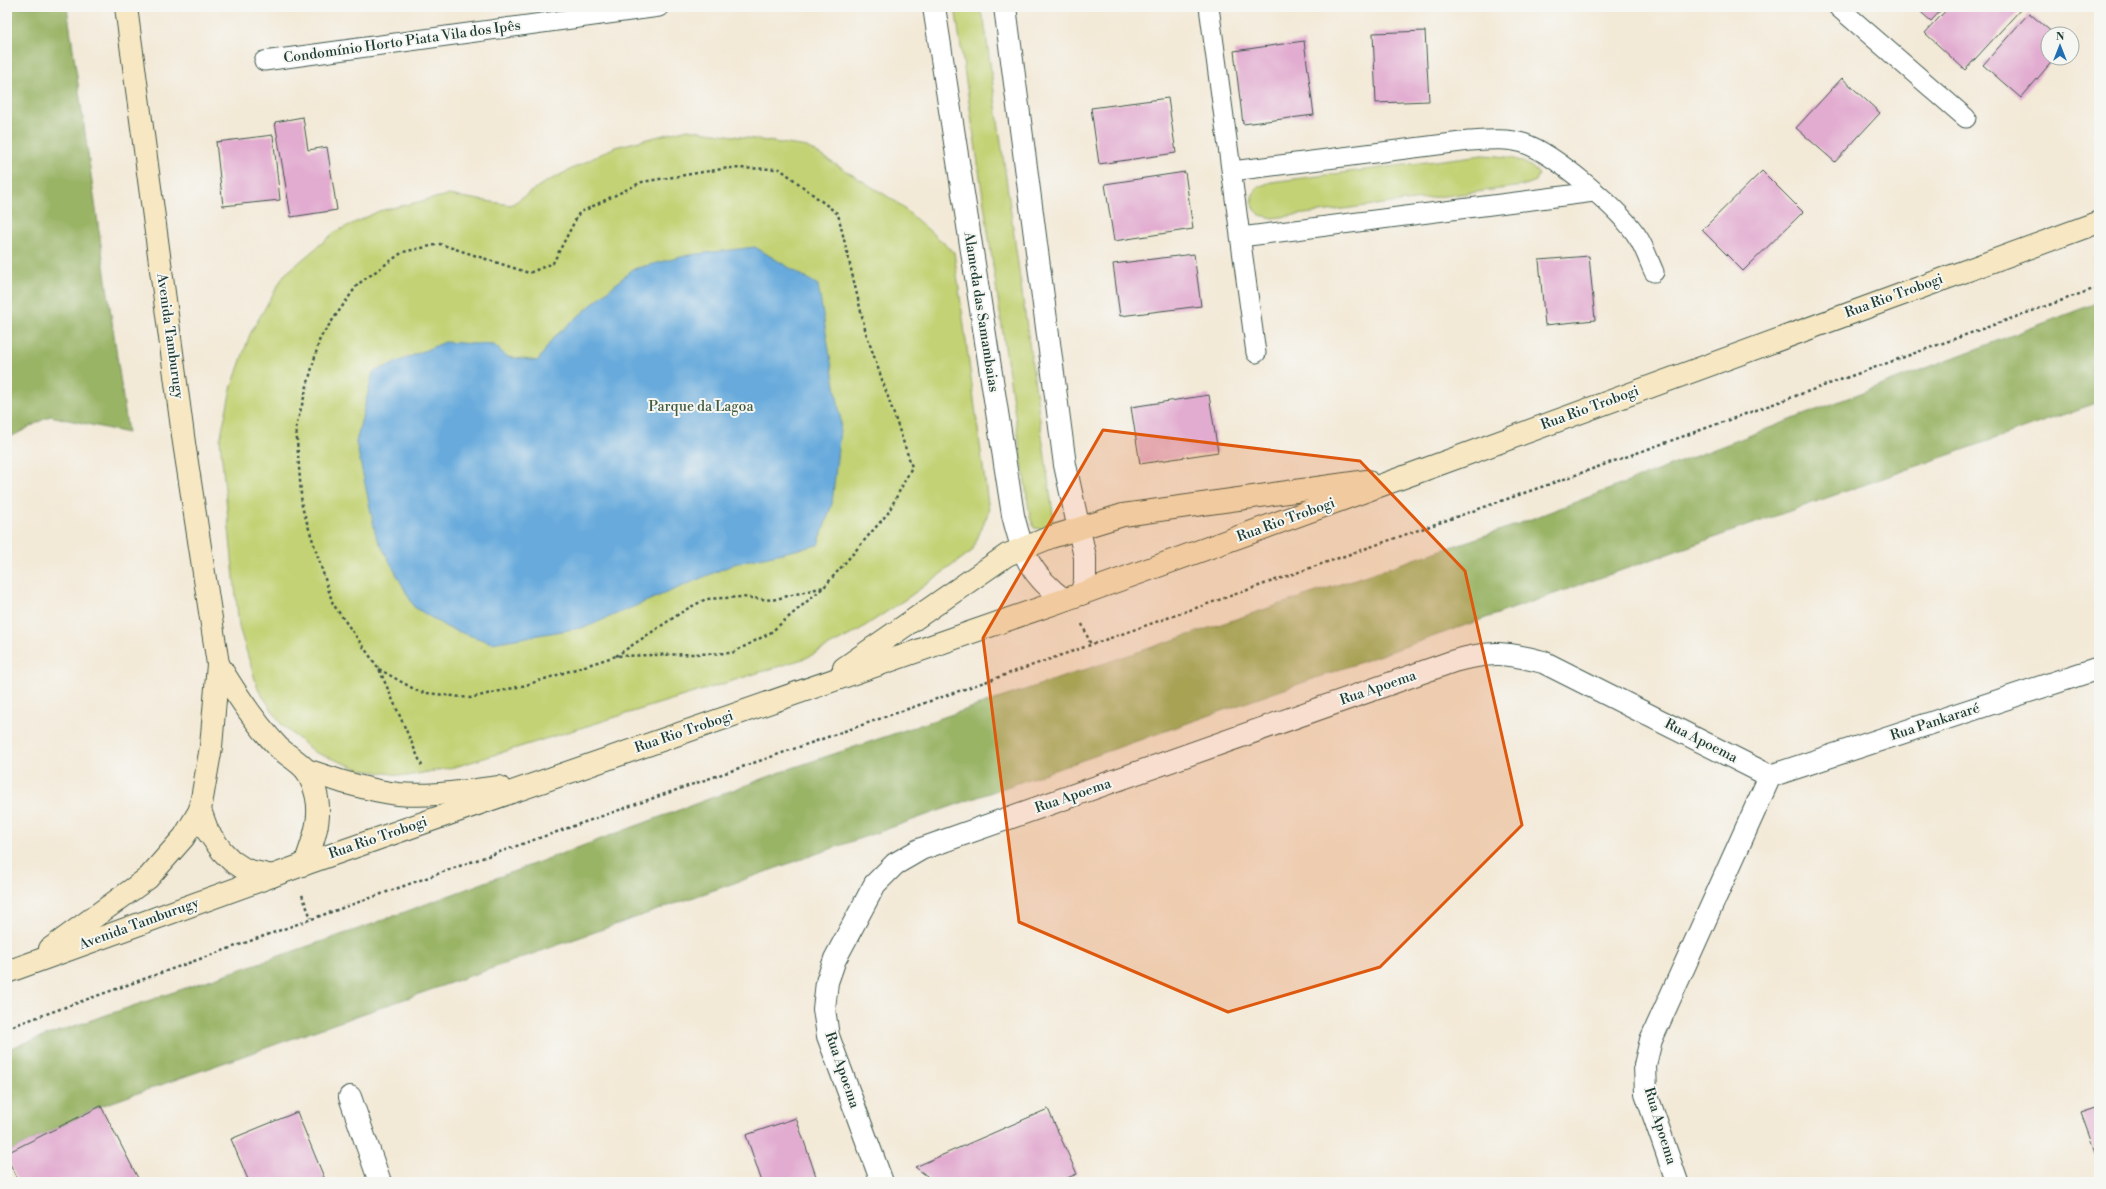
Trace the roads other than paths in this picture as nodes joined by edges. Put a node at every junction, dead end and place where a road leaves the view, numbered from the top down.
1 (126, 7) edge
2 (659, 7) edge
3 (934, 7) edge
4 (1004, 7) edge
5 (1209, 7) edge
6 (1838, 7) edge
7 (264, 62) dead end
8 (1966, 118) dead end
9 (1232, 170) junction
10 (1594, 192) junction
11 (2099, 222) edge
12 (1241, 237) junction
13 (1654, 272) dead end
14 (1256, 353) dead end
15 (1415, 473) junction
16 (1077, 528) junction
17 (1022, 547) junction
18 (1072, 597) junction
19 (218, 664) junction
20 (2099, 668) edge
21 (818, 685) junction
22 (306, 770) junction
23 (1770, 776) junction
24 (541, 782) junction
25 (200, 810) junction
26 (305, 864) junction
27 (272, 876) junction
28 (28, 964) junction
29 (7, 972) edge
30 (350, 1097) dead end
31 (380, 1182) edge
32 (882, 1182) edge
33 (1677, 1182) edge

1 - 19 main road, Avenida Tamburugy
2 - 7 lane, Condomínio Horto Piata Vila dos Ipês
3 - 17 street, Alameda das Samambaias
4 - 16 street
5 - 9 lane
6 - 8 lane
9 - 10 lane
9 - 12 lane
10 - 12 lane
10 - 13 lane
11 - 15 main road, Rua Rio Trobogi
12 - 14 lane
15 - 16 main road
15 - 18 main road, Rua Rio Trobogi
16 - 17 main road
16 - 18 street
17 - 18 street, Alameda das Samambaias
17 - 21 main road
18 - 21 main road, Rua Rio Trobogi
19 - 22 main road, Avenida Tamburugy
19 - 25 main road, Avenida Tamburugy
20 - 23 street, Rua Pankararé
21 - 24 main road, Rua Rio Trobogi
22 - 24 main road
22 - 26 main road, Avenida Tamburugy
23 - 32 street, Rua Apoema
23 - 33 street, Rua Apoema
24 - 26 main road, Rua Rio Trobogi
25 - 27 main road
25 - 28 main road
26 - 27 main road, Avenida Tamburugy
27 - 28 main road, Avenida Tamburugy
28 - 29 main road, Avenida Tamburugy
30 - 31 street

